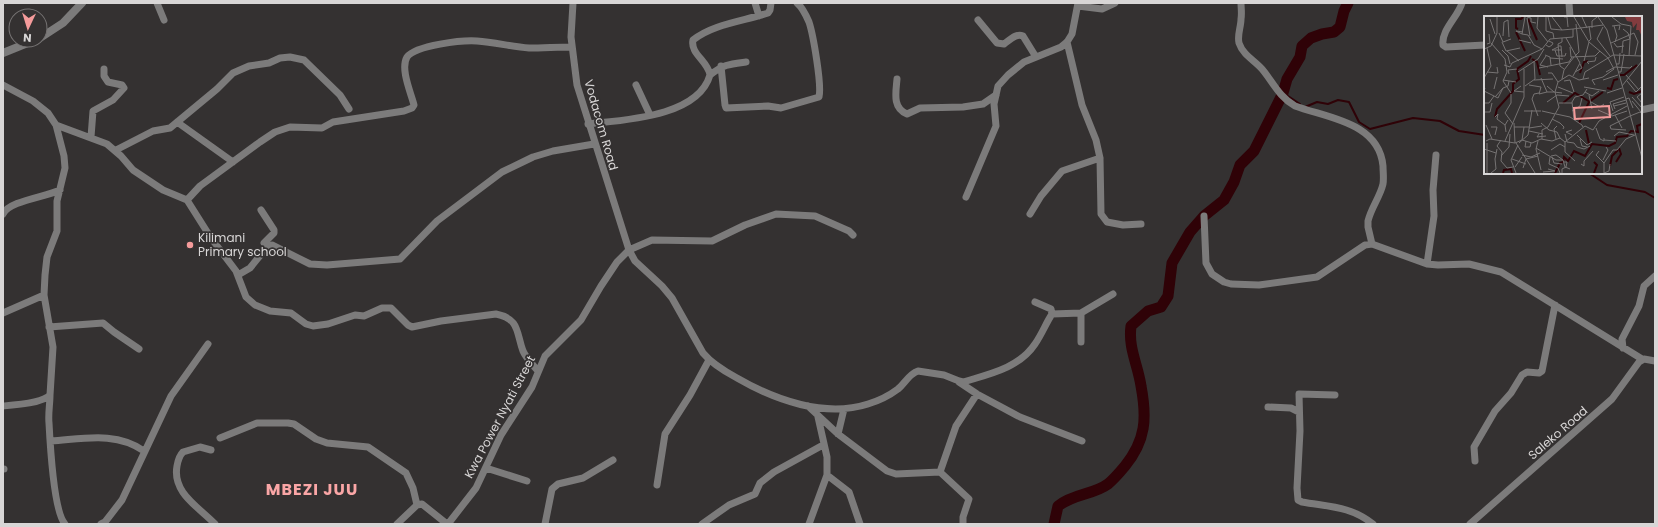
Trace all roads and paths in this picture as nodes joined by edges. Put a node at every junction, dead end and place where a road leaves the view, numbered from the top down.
1 (82, 3) edge
2 (157, 3) edge
3 (573, 3) edge
4 (756, 3) edge
5 (771, 3) edge
6 (797, 3) edge
7 (1115, 3) edge
8 (1241, 3) edge
9 (1462, 3) edge
10 (1569, 3) edge
11 (1078, 4) edge
12 (759, 16) junction
13 (1570, 16) edge
14 (164, 20) dead end
15 (978, 20) dead end
16 (48, 33) edge
17 (1067, 42) junction
18 (1484, 45) edge
19 (572, 47) junction
20 (15, 48) edge
21 (3, 53) edge
22 (1036, 57) junction
23 (746, 62) dead end
24 (721, 66) junction
25 (104, 69) dead end
26 (710, 75) junction
27 (897, 79) dead end
28 (3, 85) edge
29 (636, 85) dead end
30 (996, 94) junction
31 (1655, 107) edge
32 (348, 109) dead end
33 (1642, 110) edge
34 (650, 115) junction
35 (177, 122) junction
36 (588, 124) junction
37 (56, 125) junction
38 (90, 137) junction
39 (594, 144) junction
40 (116, 150) junction
41 (1436, 155) dead end
42 (1100, 158) junction
43 (233, 162) junction
44 (60, 190) junction
45 (966, 197) dead end
46 (187, 200) junction
47 (261, 210) dead end
48 (3, 214) edge
49 (1030, 214) dead end
50 (1204, 216) dead end
51 (1141, 224) dead end
52 (853, 235) dead end
53 (1372, 244) junction
54 (267, 247) junction
55 (629, 250) junction
56 (1427, 264) junction
57 (238, 275) junction
58 (1655, 276) edge
59 (1113, 294) dead end
60 (44, 295) junction
61 (1035, 302) dead end
62 (1555, 306) junction
63 (3, 312) edge
64 (1052, 314) junction
65 (1081, 314) junction
66 (49, 327) junction
67 (1081, 342) dead end
68 (208, 344) dead end
69 (1623, 348) junction
70 (139, 349) dead end
71 (1642, 359) junction
72 (709, 360) junction
73 (1655, 361) edge
74 (538, 371) junction
75 (958, 382) junction
76 (977, 394) junction
77 (50, 395) junction
78 (1335, 395) dead end
79 (3, 406) edge
80 (808, 406) junction
81 (1268, 407) dead end
82 (844, 409) junction
83 (1299, 412) junction
84 (818, 417) junction
85 (838, 434) junction
86 (220, 438) dead end
87 (51, 441) junction
88 (1082, 441) dead end
89 (823, 445) junction
90 (211, 450) dead end
91 (144, 452) junction
92 (613, 460) dead end
93 (1475, 461) dead end
94 (486, 468) junction
95 (940, 472) junction
96 (826, 475) junction
97 (527, 481) dead end
98 (657, 485) dead end
99 (417, 505) junction
100 (65, 524) edge
101 (101, 524) edge
102 (215, 524) edge
103 (397, 524) edge
104 (448, 524) edge
105 (545, 524) edge
106 (702, 524) edge
107 (809, 524) edge
108 (860, 524) edge
109 (963, 524) edge
110 (1373, 524) edge
111 (1470, 524) edge

1 - 16 street
2 - 14 street
3 - 19 street, Vodacom Road
4 - 12 street
5 - 12 street
6 - 24 street
7 - 11 street
8 - 53 street
9 - 18 street
10 - 13 street
11 - 17 street
12 - 26 street
15 - 22 street
17 - 22 street
17 - 42 street
19 - 36 street, Vodacom Road
19 - 43 street
20 - 21 street
22 - 30 street
23 - 24 street
24 - 26 street
25 - 38 street
26 - 34 street
27 - 30 street
28 - 37 street
29 - 34 street
30 - 45 street
31 - 33 street
32 - 35 street
34 - 36 street
35 - 40 street
35 - 43 street
36 - 39 street, Vodacom Road
37 - 38 street
37 - 44 street
38 - 40 street
39 - 54 street
39 - 55 street, Vodacom Road
40 - 46 street
41 - 56 street
42 - 49 street
42 - 51 street
43 - 46 street
44 - 48 street
44 - 60 street
46 - 57 street
47 - 54 street
50 - 53 street
52 - 55 street, Kwa Power Nyati Street
53 - 56 street
54 - 57 street
55 - 72 street
55 - 74 street, Kwa Power Nyati Street
56 - 62 street
57 - 74 street
58 - 69 street
59 - 65 street
60 - 63 street
60 - 66 street
61 - 64 street
62 - 69 street
62 - 93 street
64 - 65 street
64 - 75 street
65 - 67 street
66 - 70 street
66 - 77 street
68 - 91 street
69 - 71 street
71 - 73 street
71 - 111 street, Saleko Road
72 - 80 street
72 - 98 street
74 - 94 street, Kwa Power Nyati Street
75 - 76 street
75 - 82 street
76 - 88 street
76 - 95 street
77 - 79 street
77 - 87 street
78 - 83 street
80 - 82 street
80 - 84 street
81 - 83 street
82 - 85 street
83 - 110 street
84 - 85 street
84 - 89 street
85 - 95 street
86 - 99 street
87 - 91 street
87 - 100 street
89 - 96 street
89 - 106 street
90 - 102 street
91 - 101 street
92 - 105 street
94 - 97 street
94 - 104 street, Kwa Power Nyati Street
95 - 109 street
96 - 107 street
96 - 108 street
99 - 103 street
99 - 104 street

